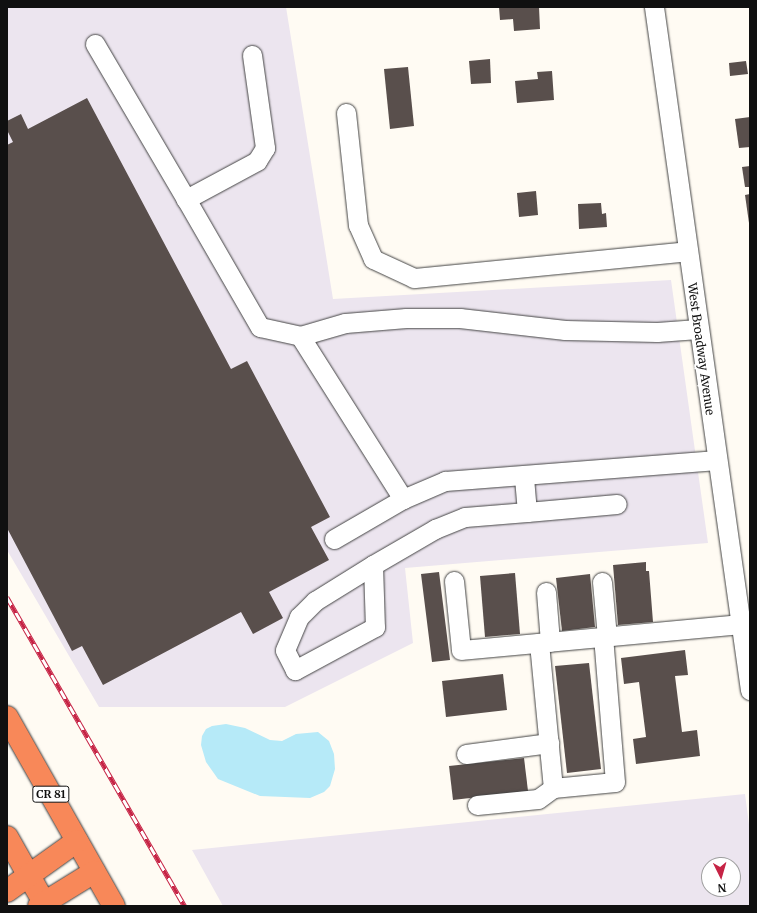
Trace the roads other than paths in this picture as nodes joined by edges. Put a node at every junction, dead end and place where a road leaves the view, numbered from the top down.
1 (654, 7) edge
2 (95, 44) dead end
3 (252, 55) dead end
4 (346, 113) dead end
5 (186, 199) junction
6 (688, 252) junction
7 (698, 329) junction
8 (301, 336) junction
9 (717, 460) junction
10 (524, 475) junction
11 (403, 499) junction
12 (617, 504) dead end
13 (527, 512) junction
14 (334, 539) dead end
15 (373, 565) junction
16 (454, 581) dead end
17 (602, 582) dead end
18 (546, 592) dead end
19 (740, 624) junction
20 (605, 637) junction
21 (544, 642) junction
22 (750, 690) edge
23 (7, 717) edge
24 (549, 743) junction
25 (466, 754) dead end
26 (553, 788) junction
27 (477, 805) dead end
28 (7, 837) edge
29 (77, 841) junction
30 (94, 872) junction
31 (28, 875) junction
32 (7, 891) edge
33 (43, 905) edge
34 (114, 906) edge

1 - 6 street, West Broadway Avenue
2 - 5 street
3 - 5 street
4 - 6 street
5 - 8 street
6 - 7 street, West Broadway Avenue
7 - 8 street
7 - 9 street, West Broadway Avenue
8 - 11 street
9 - 10 street
9 - 19 street, West Broadway Avenue
10 - 11 street
10 - 13 street
11 - 14 street
12 - 13 street
13 - 15 street
15 - 15 street
16 - 21 street
17 - 20 street
18 - 21 street
19 - 20 street
19 - 22 street, West Broadway Avenue
20 - 21 street
20 - 26 street
21 - 24 street
23 - 29 highway, CR 81
24 - 25 street
24 - 26 street
26 - 27 street
28 - 31 highway
29 - 30 highway, CR 81
29 - 31 highway
30 - 33 highway
30 - 34 highway, CR 81
31 - 32 highway
31 - 33 highway

